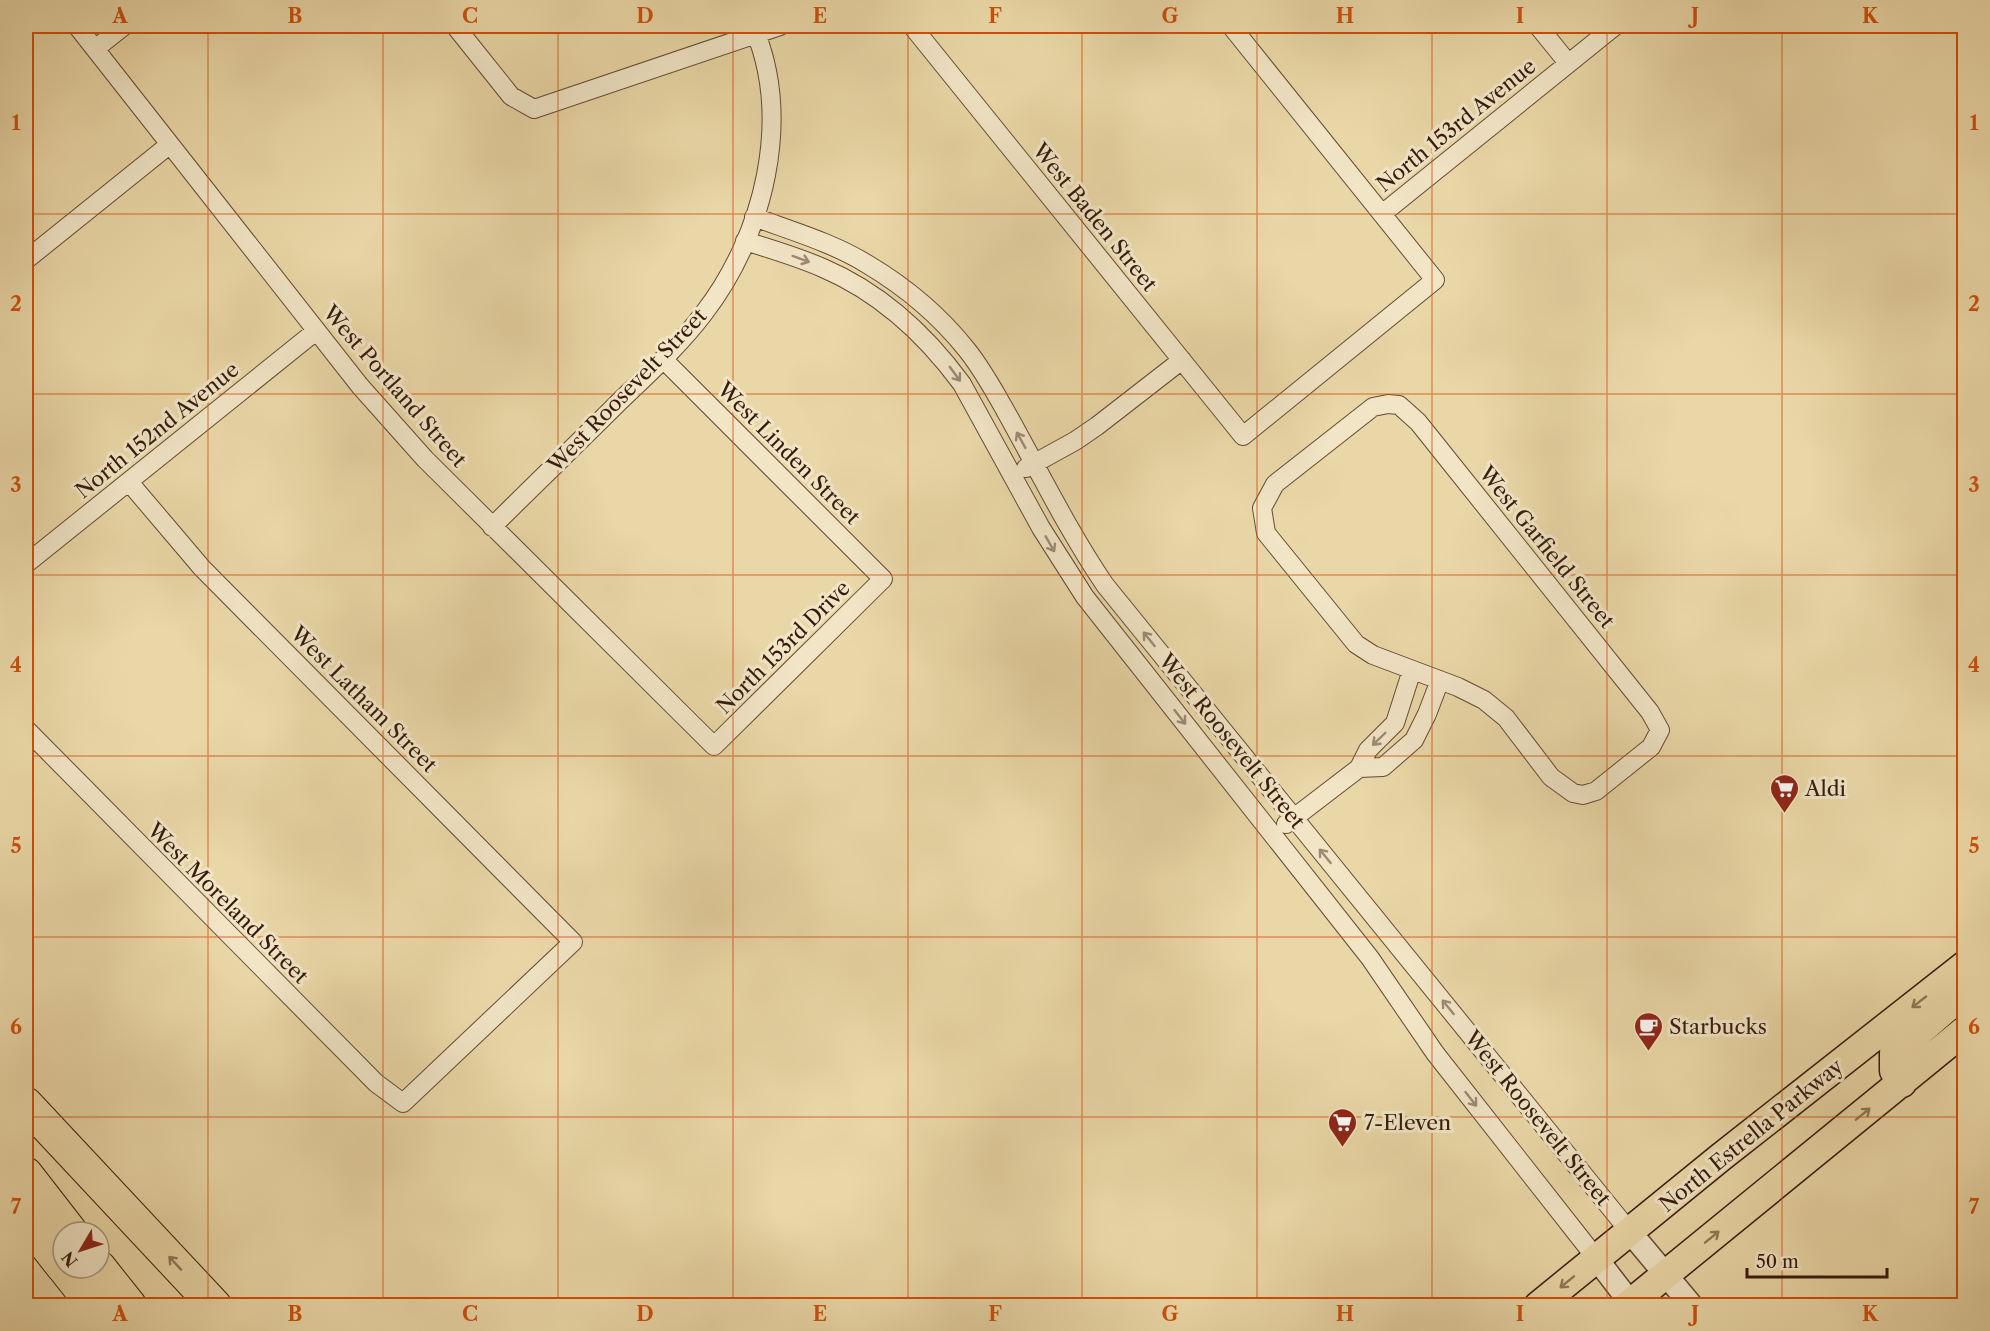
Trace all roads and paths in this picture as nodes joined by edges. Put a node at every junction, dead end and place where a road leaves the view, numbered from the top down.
1 (77, 26) edge
2 (124, 26) edge
3 (455, 26) edge
4 (780, 26) edge
5 (912, 26) edge
6 (1231, 26) edge
7 (1538, 26) edge
8 (1616, 26) edge
9 (754, 29) edge
10 (95, 49) junction
11 (1568, 63) junction
12 (169, 145) junction
13 (1382, 214) junction
14 (754, 217) junction
15 (745, 241) junction
16 (26, 260) edge
17 (316, 331) junction
18 (663, 359) junction
19 (1182, 360) junction
20 (1034, 463) junction
21 (1012, 475) junction
22 (129, 482) junction
23 (492, 527) junction
24 (26, 564) edge
25 (883, 579) joint
26 (1412, 670) junction
27 (1440, 680) junction
28 (1397, 719) junction
29 (26, 729) edge
30 (1420, 730) junction
31 (714, 746) joint
32 (1359, 768) junction
33 (1294, 818) junction
34 (1274, 835) junction
35 (1965, 966) edge
36 (1965, 993) edge
37 (1965, 1031) edge
38 (1902, 1083) junction
39 (403, 1103) joint
40 (26, 1104) edge
41 (26, 1174) edge
42 (26, 1220) edge
43 (62, 1220) edge
44 (1630, 1232) junction
45 (51, 1252) edge
46 (1596, 1258) junction
47 (1667, 1274) junction
48 (73, 1280) edge
49 (110, 1280) edge
50 (1630, 1304) edge
51 (94, 1305) edge
52 (130, 1305) edge
53 (215, 1305) edge
54 (1538, 1305) edge
55 (1692, 1305) edge

1 - 10 street, West Portland Street
2 - 10 street
3 - 9 street
4 - 9 street
5 - 19 street, West Baden Street
6 - 13 street
7 - 11 street
8 - 11 street, North 153rd Avenue
9 - 14 street, West Roosevelt Street
10 - 12 street, West Portland Street
11 - 13 street, North 153rd Avenue
12 - 16 street
12 - 17 street, West Portland Street
13 - 19 street, West Baden Street
14 - 15 street, West Roosevelt Street
20 -> 14 street, West Roosevelt Street
15 - 18 street, West Roosevelt Street
15 -> 21 street, West Roosevelt Street
17 - 22 street, North 152nd Avenue
17 - 23 street, West Portland Street
18 - 23 street, West Roosevelt Street
18 - 25 street, West Linden Street
19 - 20 street
20 - 21 street
33 -> 20 street, West Roosevelt Street
21 -> 34 street, West Roosevelt Street
22 - 24 street, North 152nd Avenue
22 - 39 street, West Latham Street
23 - 31 street, West Portland Street
25 - 31 street, North 153rd Drive
26 - 27 street
26 - 27 street, West Garfield Street
26 - 28 street
27 - 30 street
28 - 30 street
28 -> 32 street
29 - 39 street, West Moreland Street
30 - 32 street
32 - 33 street
33 - 34 street
44 -> 33 street, West Roosevelt Street
34 -> 46 street, West Roosevelt Street
35 -> 44 main road, North Estrella Parkway
36 - 38 main road
37 - 38 main road
47 -> 38 main road
53 -> 40 highway
41 - 43 highway
42 - 45 highway
44 - 46 main road, North Estrella Parkway
44 - 47 street, West Roosevelt Street
46 - 50 street, West Roosevelt Street
46 -> 54 main road, North Estrella Parkway
47 - 50 main road
47 - 55 street, West Roosevelt Street
48 - 51 highway
49 - 52 highway

